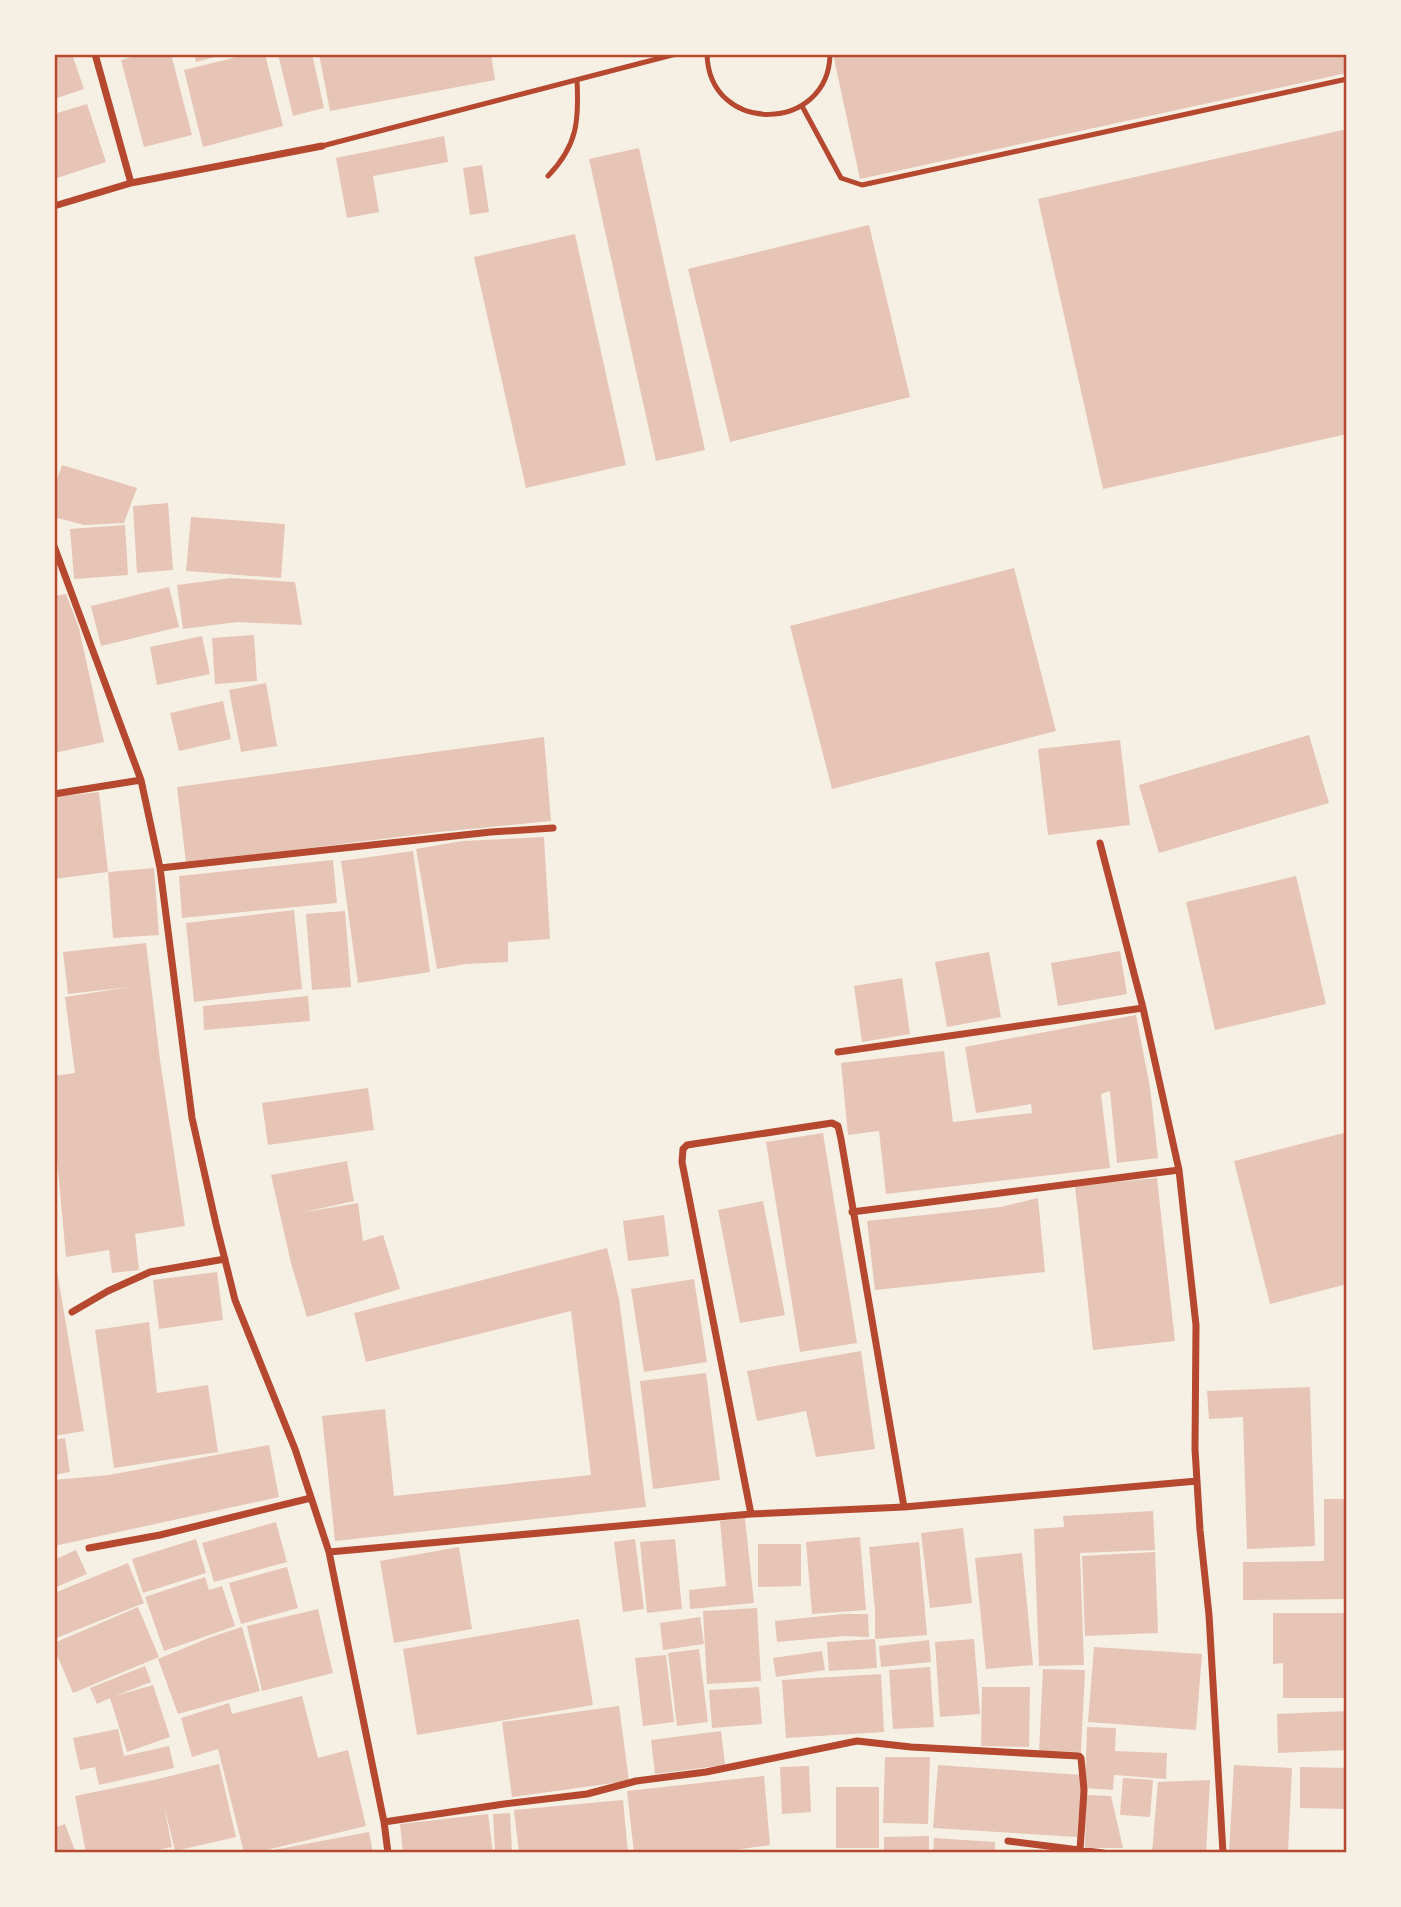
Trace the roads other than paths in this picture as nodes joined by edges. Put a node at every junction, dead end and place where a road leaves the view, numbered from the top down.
1 (95, 54) edge
2 (676, 54) edge
3 (707, 54) edge
4 (830, 54) edge
5 (1347, 79) edge
6 (577, 80) junction
7 (802, 106) junction
8 (322, 146) joint
9 (548, 176) dead end
10 (131, 183) junction
11 (54, 206) edge
12 (54, 546) edge
13 (141, 780) junction
14 (54, 794) edge
15 (553, 828) dead end
16 (1100, 843) dead end
17 (160, 868) junction
18 (1143, 1007) junction
19 (838, 1052) dead end
20 (1179, 1170) junction
21 (852, 1212) junction
22 (225, 1259) junction
23 (72, 1312) dead end
24 (1197, 1481) junction
25 (311, 1497) junction
26 (904, 1507) junction
27 (751, 1514) junction
28 (89, 1548) dead end
29 (329, 1552) junction
30 (384, 1822) junction
31 (1008, 1841) dead end
32 (1080, 1850) junction
33 (388, 1853) edge
34 (1103, 1853) edge
35 (1223, 1853) edge

1 - 10 street
2 - 6 lane
3 - 7 lane
4 - 7 lane
5 - 7 lane
6 - 8 lane
6 - 9 lane
8 - 10 street
10 - 11 street
12 - 13 street
13 - 14 street
13 - 17 street
15 - 17 street
16 - 18 street
17 - 22 street
18 - 19 street
18 - 20 street
20 - 21 street
20 - 24 street
21 - 26 street
21 - 27 street
22 - 23 street
22 - 25 street
24 - 26 street
24 - 35 street
25 - 28 street
25 - 29 street
26 - 27 street
27 - 29 street
29 - 30 street
30 - 32 street
30 - 33 street
31 - 32 street
32 - 34 street

